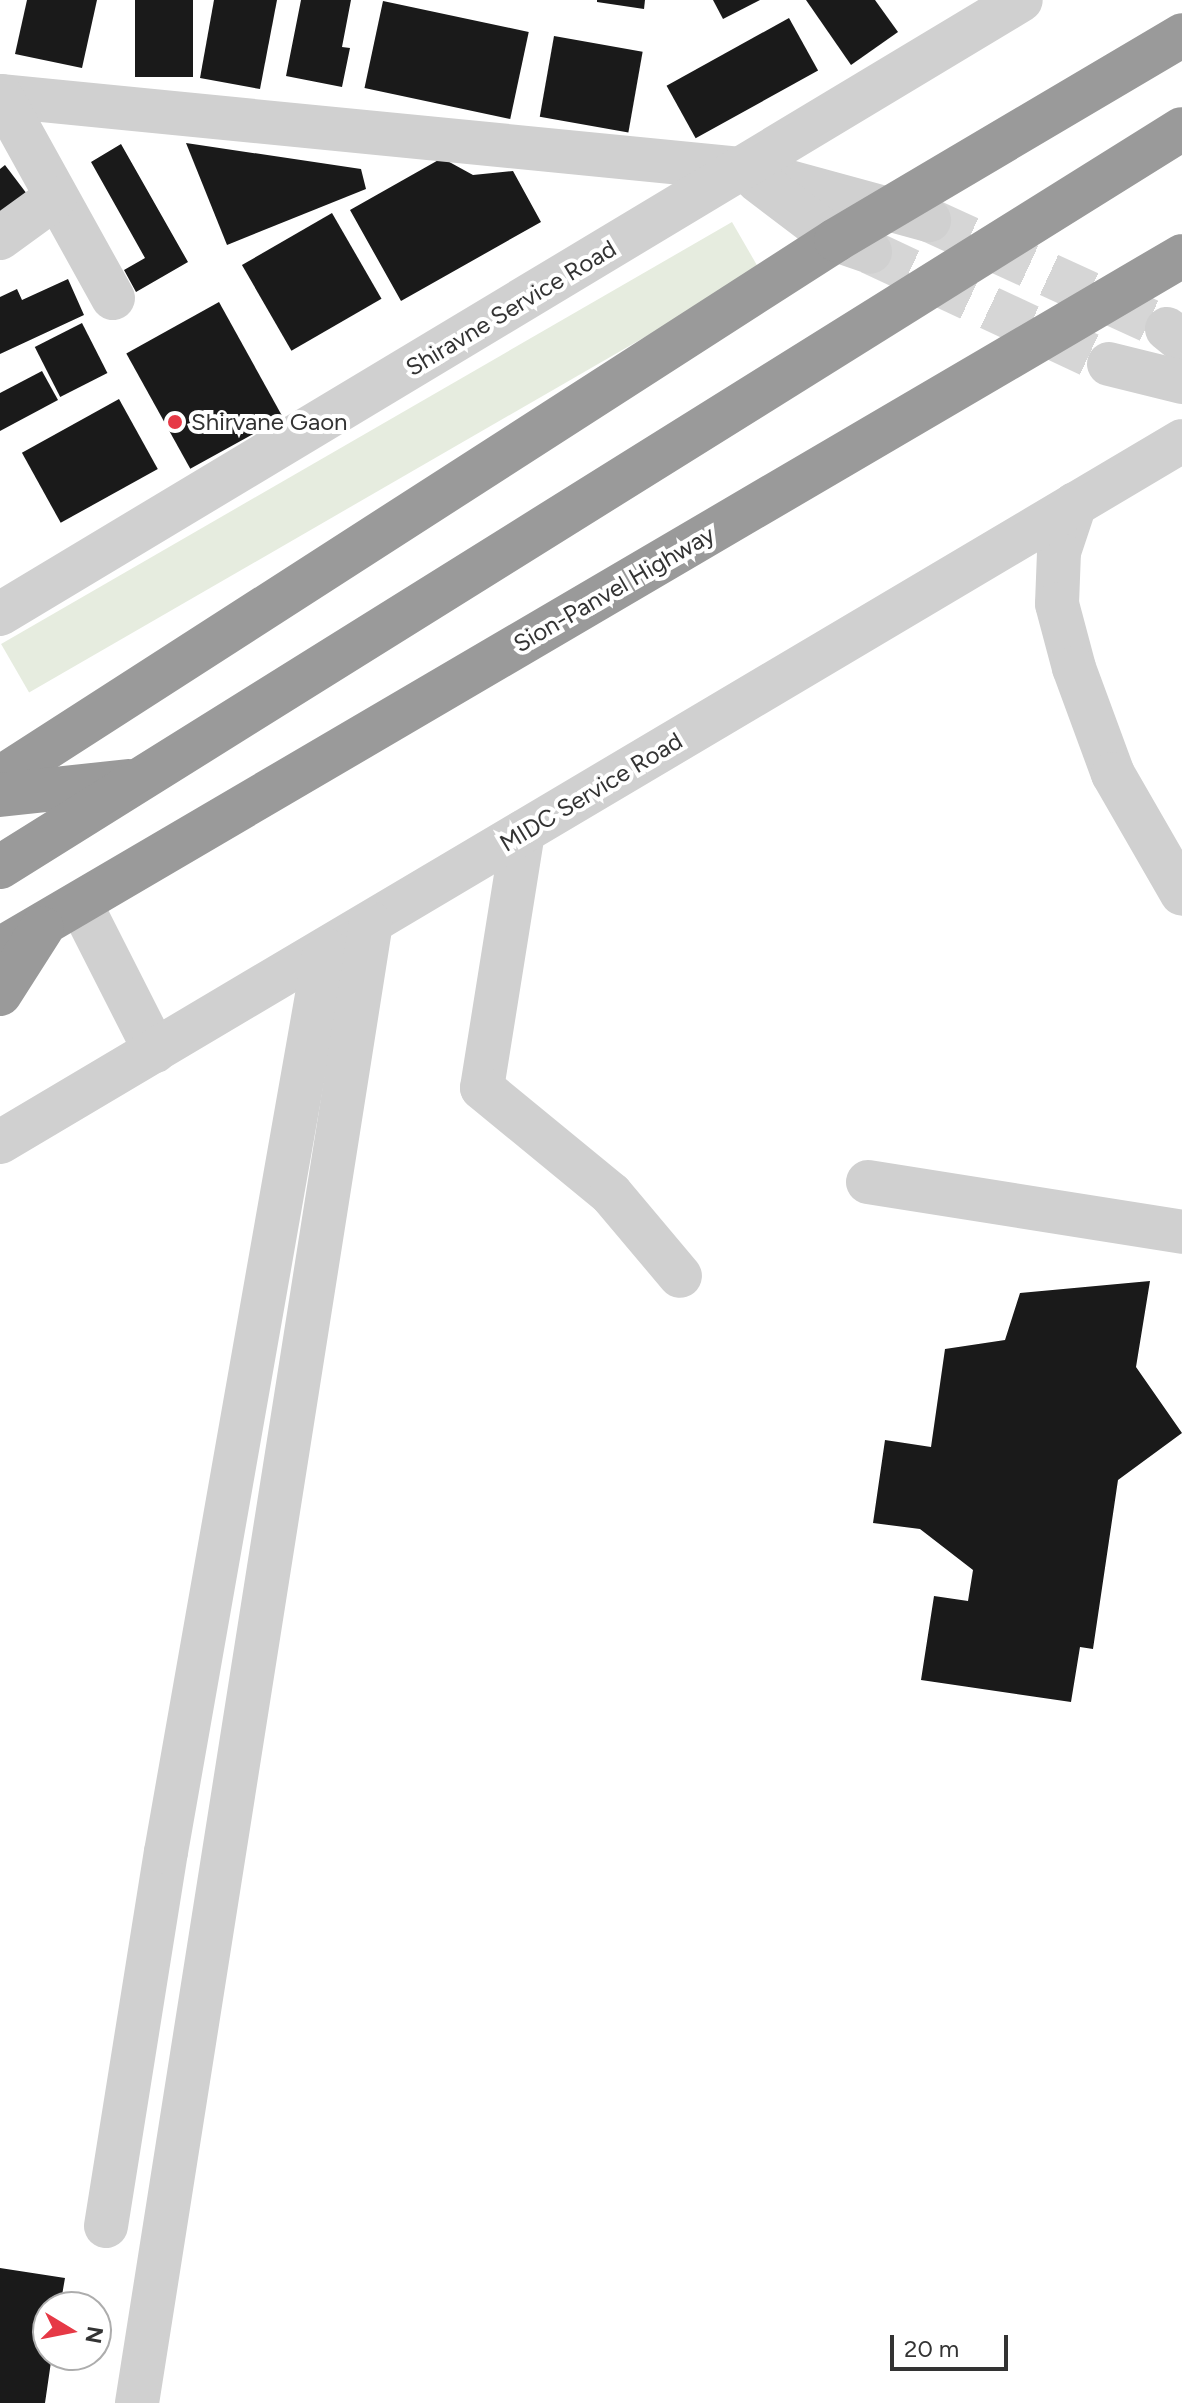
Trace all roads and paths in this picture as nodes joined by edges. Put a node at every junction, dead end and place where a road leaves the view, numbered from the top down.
1 (1021, 0) edge
2 (1182, 35) edge
3 (1, 96) edge
4 (1182, 129) edge
5 (742, 169) junction
6 (55, 198) junction
7 (911, 214) junction
8 (0, 238) edge
9 (853, 246) junction
10 (1182, 256) edge
11 (113, 298) dead end
12 (1109, 364) tunnel mouth
13 (1182, 382) edge
14 (1182, 441) edge
15 (1075, 504) junction
16 (0, 614) edge
17 (0, 778) edge
18 (138, 780) junction
19 (0, 795) edge
20 (523, 832) junction
21 (0, 867) edge
22 (1182, 894) edge
23 (63, 913) junction
24 (371, 923) junction
25 (0, 949) edge
26 (325, 950) junction
27 (0, 994) edge
28 (155, 1051) junction
29 (0, 1142) edge
30 (868, 1182) dead end
31 (1182, 1232) edge
32 (680, 1276) dead end
33 (106, 2226) dead end
34 (137, 2403) edge

1 - 5 street, Shiravne Service Road
2 - 7 highway
3 - 5 street
3 - 6 street
4 - 18 highway
5 - 7 street
5 - 9 street
5 - 16 street, Shiravne Service Road
6 - 8 street
6 - 11 street
7 - 9 highway
9 - 17 highway
10 - 23 highway, Sion-Panvel Highway
12 - 13 street
14 - 15 street, MIDC Service Road
15 - 20 street, MIDC Service Road
15 - 22 street
18 - 19 highway
18 - 21 highway
20 - 24 street, MIDC Service Road
20 - 32 street
23 - 25 highway, Sion-Panvel Highway
23 - 27 highway
23 - 28 street
24 - 26 street, MIDC Service Road
24 - 34 street
26 - 28 street, MIDC Service Road
26 - 33 street
28 - 29 street, MIDC Service Road
30 - 31 street

